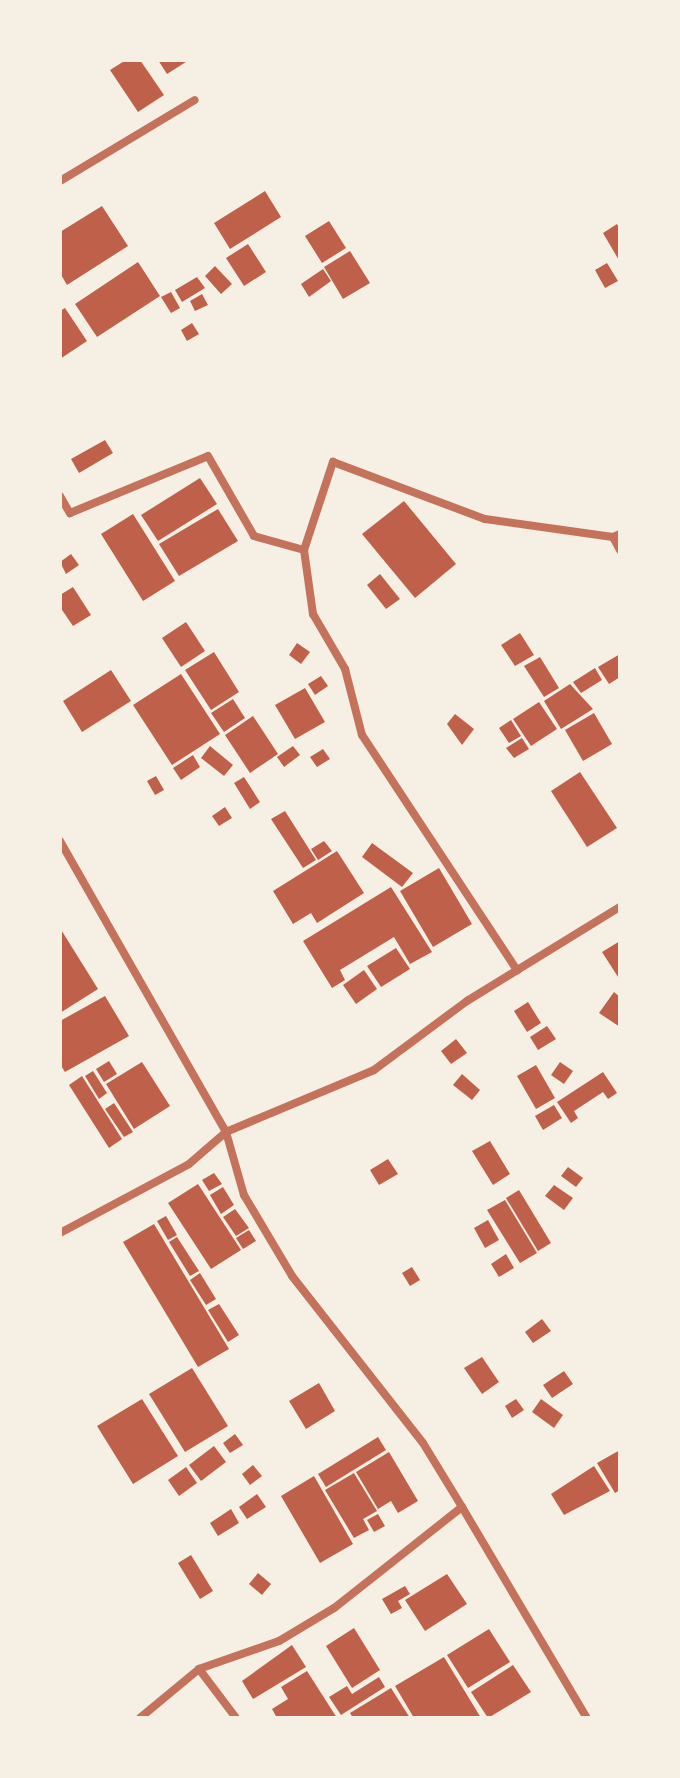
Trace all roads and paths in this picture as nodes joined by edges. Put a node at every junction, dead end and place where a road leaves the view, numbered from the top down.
1 (195, 100) dead end
2 (60, 181) edge
3 (60, 496) edge
4 (616, 536) edge
5 (304, 550) junction
6 (620, 550) edge
7 (60, 841) edge
8 (620, 907) edge
9 (517, 970) junction
10 (226, 1132) junction
11 (60, 1233) edge
12 (462, 1507) junction
13 (199, 1669) junction
14 (140, 1718) edge
15 (236, 1718) edge
16 (587, 1718) edge

1 - 2 street
3 - 5 street
4 - 5 street
4 - 6 street
5 - 9 street
7 - 10 street
8 - 9 street
9 - 10 street
10 - 11 street
10 - 12 street
12 - 13 street
12 - 16 street
13 - 14 street
13 - 15 street

